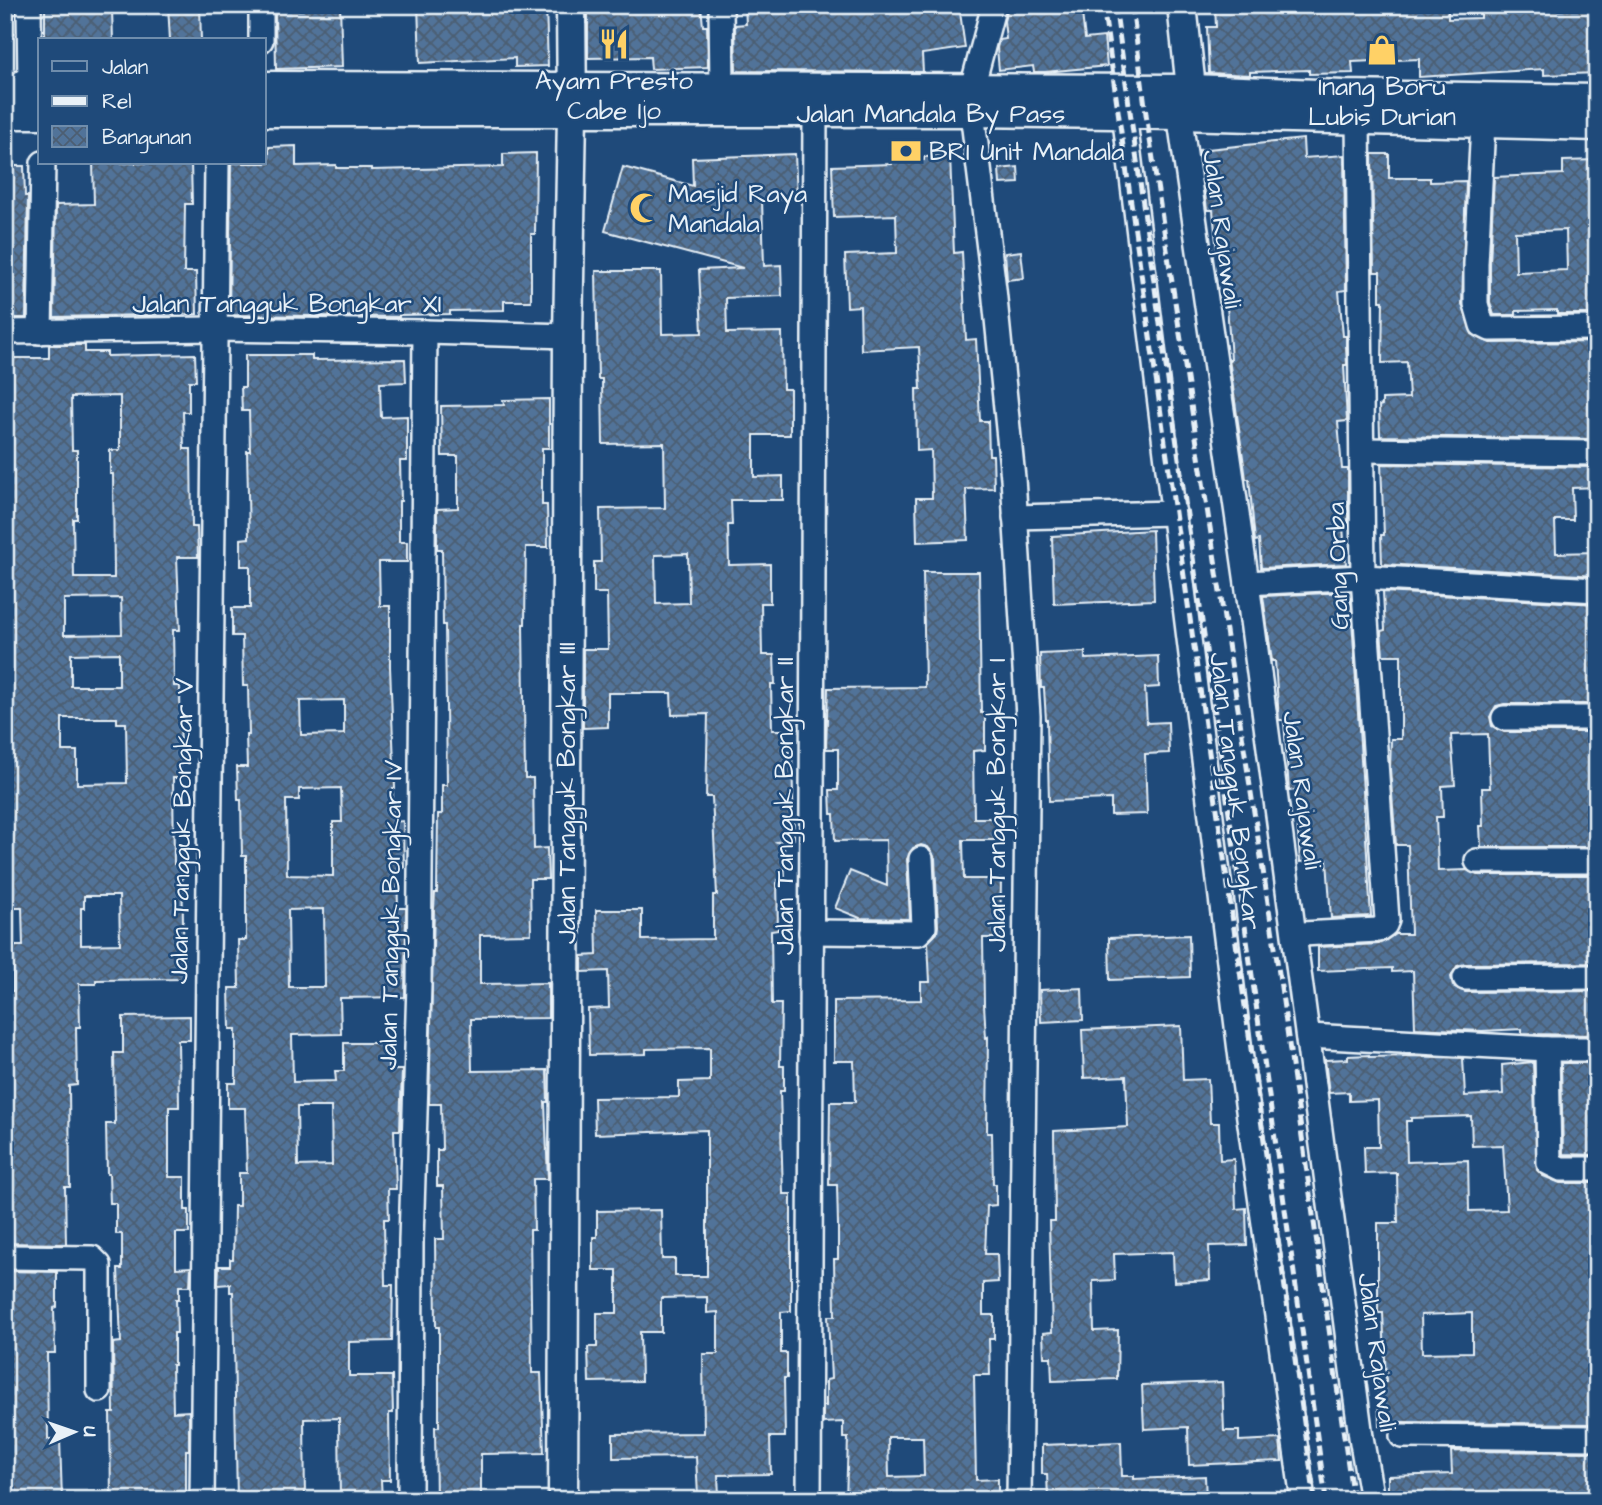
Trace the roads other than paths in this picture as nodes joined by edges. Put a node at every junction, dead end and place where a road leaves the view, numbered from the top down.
1 (29, 5) edge
2 (261, 5) edge
3 (571, 5) edge
4 (721, 5) edge
5 (994, 5) edge
6 (1182, 5) edge
7 (261, 38) edge
8 (266, 86) edge
9 (722, 88) junction
10 (29, 91) edge
11 (1597, 99) edge
12 (572, 100) junction
13 (972, 100) junction
14 (1123, 102) junction
15 (1185, 102) junction
16 (266, 112) edge
17 (815, 113) junction
18 (5, 114) edge
19 (38, 114) edge
20 (1358, 120) junction
21 (1483, 123) junction
22 (1597, 127) edge
23 (44, 164) edge
24 (217, 164) edge
25 (1597, 328) edge
26 (214, 330) junction
27 (5, 332) edge
28 (40, 332) junction
29 (425, 332) junction
30 (568, 337) junction
31 (1363, 450) junction
32 (1597, 453) edge
33 (1174, 513) junction
34 (1015, 517) junction
35 (1363, 577) junction
36 (1247, 583) junction
37 (1597, 590) edge
38 (1504, 718) dead end
39 (1597, 718) edge
40 (921, 859) dead end
41 (1477, 861) dead end
42 (1597, 861) edge
43 (811, 932) junction
44 (1302, 934) dead end
45 (1597, 977) edge
46 (1465, 978) dead end
47 (1309, 1037) junction
48 (1547, 1049) junction
49 (1597, 1049) edge
50 (1597, 1169) edge
51 (5, 1257) edge
52 (99, 1390) dead end
53 (1402, 1436) dead end
54 (1597, 1438) edge
55 (202, 1500) edge
56 (410, 1500) edge
57 (562, 1500) edge
58 (808, 1500) edge
59 (1019, 1500) edge
60 (1303, 1500) edge
61 (1372, 1500) edge

1 - 10 street
2 - 7 street
3 - 12 street, Jalan Tangguk Bongkar III
4 - 9 street
5 - 13 street
6 - 15 street
8 - 12 street, Jalan Mandala By Pass
9 - 12 street, Jalan Mandala By Pass
9 - 13 street, Jalan Mandala By Pass
11 - 15 street, Jalan Mandala By Pass
12 - 16 street, Jalan Mandala By Pass
12 - 17 street, Jalan Mandala By Pass
12 - 30 street, Jalan Tangguk Bongkar III
13 - 14 street, Jalan Mandala By Pass
13 - 17 street, Jalan Mandala By Pass
13 - 34 street, Jalan Tangguk Bongkar I
14 - 15 street, Jalan Mandala By Pass
14 - 33 street, Jalan Tangguk Bongkar
15 - 20 street, Jalan Mandala By Pass
15 - 36 street, Jalan Rajawali
17 - 43 street, Jalan Tangguk Bongkar II
18 - 19 street
20 - 21 street, Jalan Mandala By Pass
20 - 31 street, Gang Orba
21 - 22 street, Jalan Mandala By Pass
21 - 25 street
23 - 28 street
24 - 26 street, Jalan Tangguk Bongkar V
26 - 28 street, Jalan Tangguk Bongkar XI
26 - 29 street, Jalan Tangguk Bongkar XI
26 - 55 street, Jalan Tangguk Bongkar V
27 - 28 street, Jalan Tangguk Bongkar XI
29 - 30 street, Jalan Tangguk Bongkar XI
29 - 56 street, Jalan Tangguk Bongkar IV
30 - 57 street, Jalan Tangguk Bongkar III
31 - 32 street
31 - 35 street, Gang Orba
33 - 34 street
33 - 60 street, Jalan Tangguk Bongkar
34 - 59 street, Jalan Tangguk Bongkar I
35 - 36 street
35 - 37 street
35 - 44 street, Gang Orba
36 - 47 street, Jalan Rajawali
38 - 39 street
40 - 43 street
41 - 42 street
43 - 58 street, Jalan Tangguk Bongkar II
45 - 46 street
47 - 48 street
47 - 61 street, Jalan Rajawali
48 - 49 street
48 - 50 street
51 - 52 street
53 - 54 street

